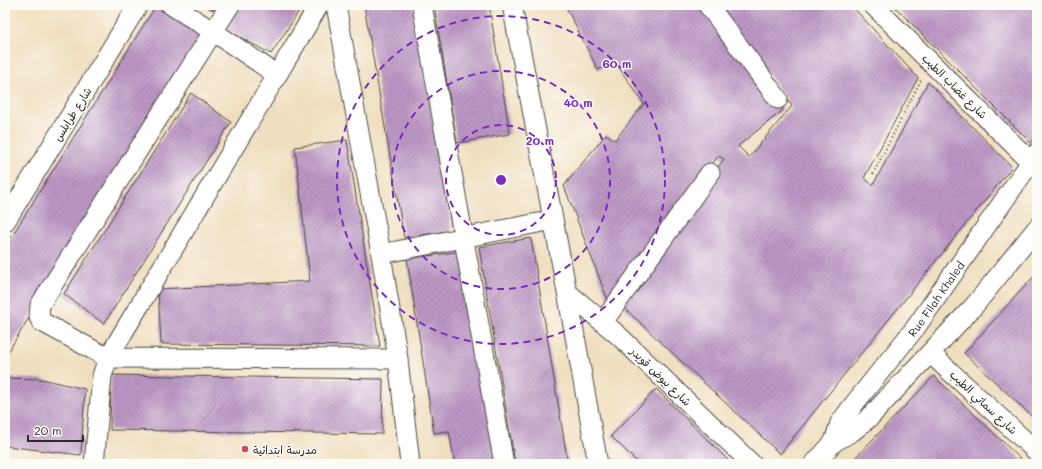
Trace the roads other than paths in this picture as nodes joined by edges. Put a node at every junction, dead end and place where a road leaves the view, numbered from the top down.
1 (138, 5) edge
2 (171, 5) edge
3 (230, 5) edge
4 (319, 5) edge
5 (336, 5) edge
6 (422, 5) edge
7 (512, 5) edge
8 (708, 5) edge
9 (873, 5) edge
10 (214, 32) junction
11 (277, 75) junction
12 (778, 99) dead end
13 (1035, 161) edge
14 (710, 172) dead end
15 (553, 220) junction
16 (5, 222) edge
17 (1037, 228) edge
18 (464, 238) junction
19 (381, 254) junction
20 (567, 292) junction
21 (603, 322) junction
22 (930, 353) junction
23 (108, 358) junction
24 (398, 359) junction
25 (834, 442) junction
26 (1037, 452) edge
27 (94, 464) edge
28 (410, 464) edge
29 (504, 464) edge
30 (598, 464) edge
31 (752, 464) edge
32 (814, 464) edge

1 - 16 street, شارع طرابلس
2 - 10 street
3 - 10 street
4 - 11 street
5 - 19 street
6 - 18 street
7 - 15 street
8 - 12 street
9 - 13 street, شارع غضاب الطيب
10 - 11 street
10 - 23 street
11 - 23 street
13 - 25 street, Rue Filah Khaled
14 - 21 street
15 - 18 street
15 - 20 street
17 - 22 street, Rue Filah Khaled
18 - 19 street
18 - 29 street
19 - 24 street
20 - 21 street, شارع بيوض قويدر
20 - 30 street
21 - 31 street, شارع بيوض قويدر
22 - 25 street, Rue Filah Khaled
22 - 26 street, شارع سماتي الطيب
23 - 24 street
23 - 27 street
24 - 28 street
25 - 32 street, Rue Filah Khaled

